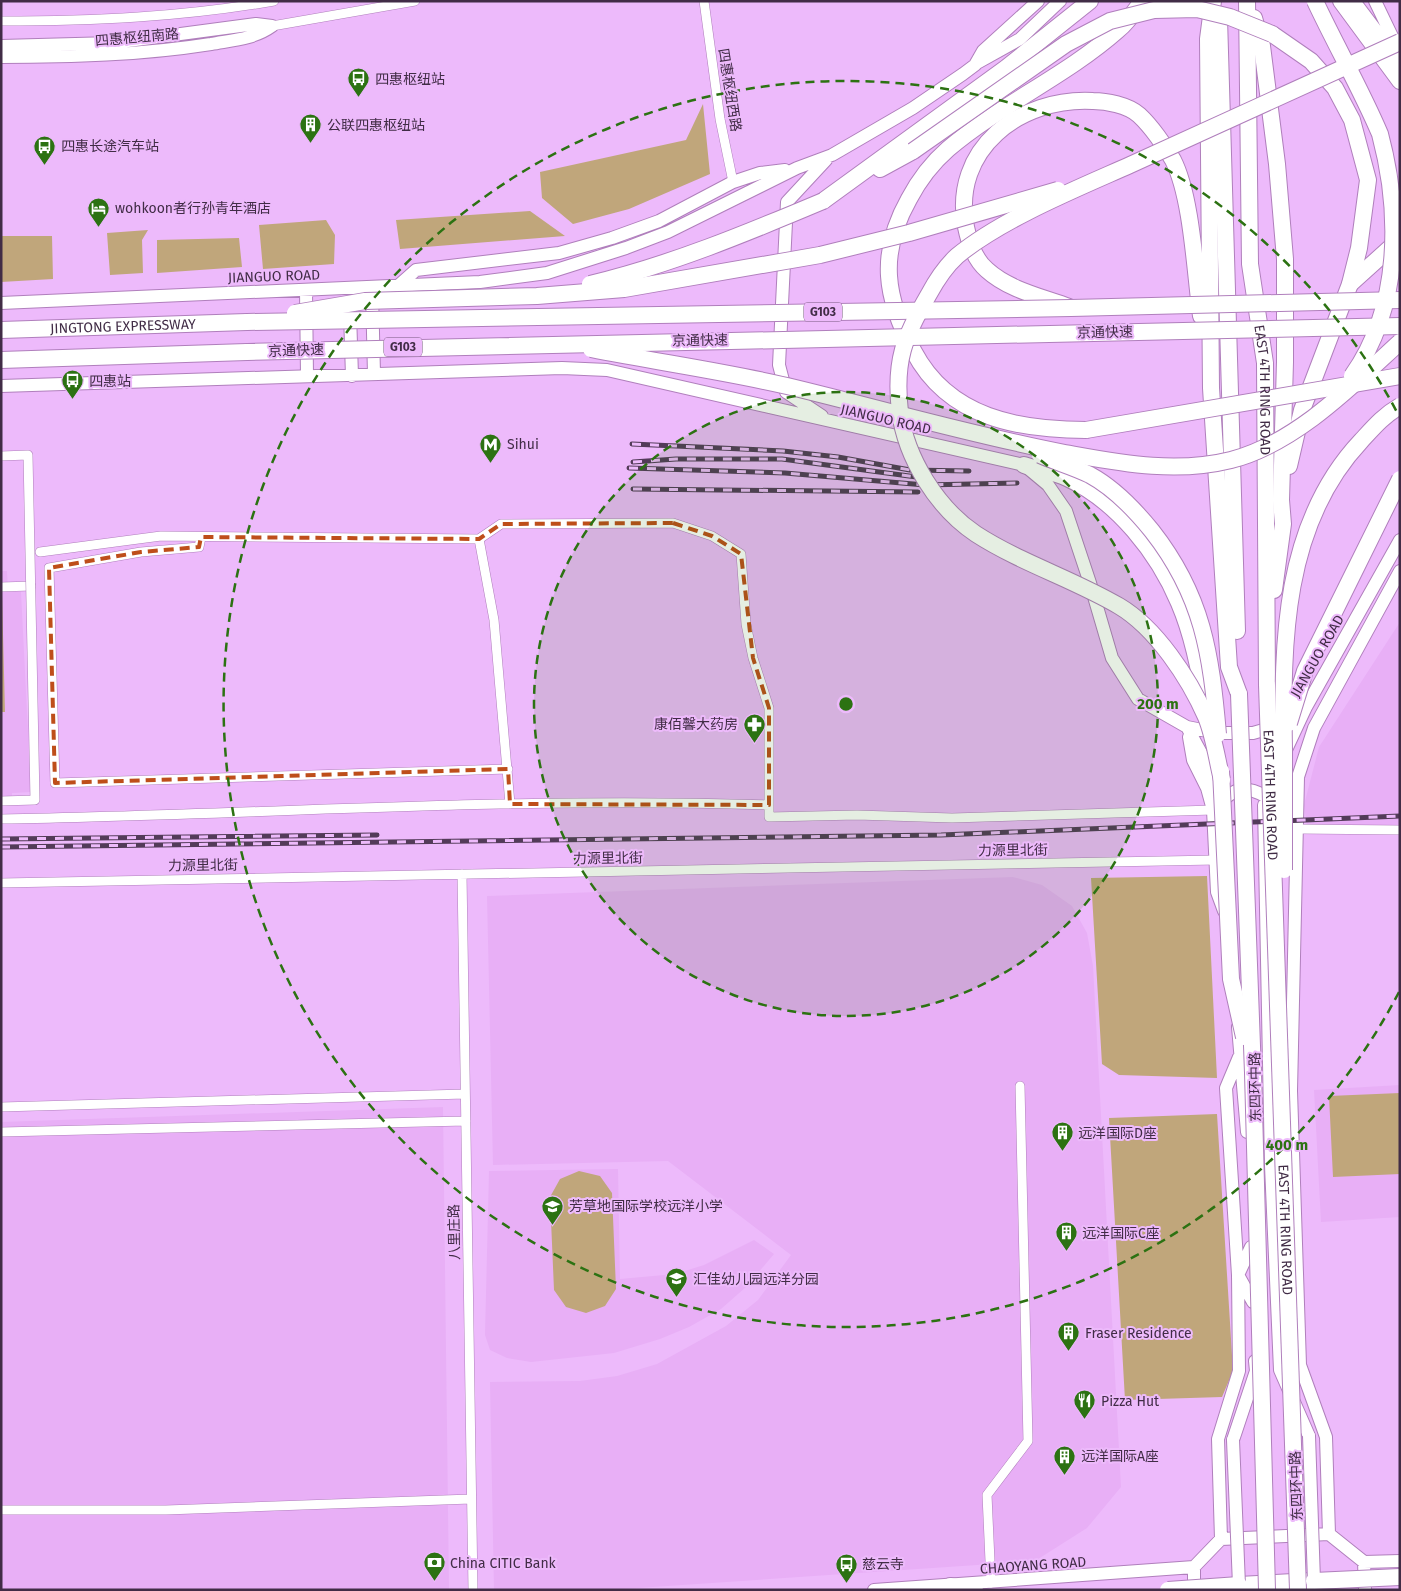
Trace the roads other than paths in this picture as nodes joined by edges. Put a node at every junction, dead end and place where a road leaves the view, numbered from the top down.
1 (274, 1) edge
2 (415, 1) edge
3 (704, 1) edge
4 (1038, 1) edge
5 (1060, 1) edge
6 (1090, 1) edge
7 (1142, 1) edge
8 (1213, 1) edge
9 (1218, 1) edge
10 (1248, 1) edge
11 (1314, 1) edge
12 (1341, 1) edge
13 (1354, 1) edge
14 (1377, 2) edge
15 (1, 21) edge
16 (272, 26) junction
17 (1400, 42) edge
18 (1, 46) edge
19 (1400, 53) edge
20 (1, 57) edge
21 (1400, 62) edge
22 (975, 65) junction
23 (1400, 80) edge
24 (992, 126) junction
25 (832, 155) junction
26 (797, 168) junction
27 (1103, 177) junction
28 (733, 182) junction
29 (823, 201) junction
30 (1400, 238) edge
31 (1350, 284) junction
32 (398, 286) junction
33 (372, 287) junction
34 (350, 288) junction
35 (306, 290) junction
36 (537, 296) junction
37 (1400, 300) edge
38 (1, 303) edge
39 (1071, 308) junction
40 (246, 322) junction
41 (1400, 326) edge
42 (1, 330) edge
43 (1400, 342) edge
44 (559, 343) junction
45 (1, 360) edge
46 (374, 374) junction
47 (306, 376) junction
48 (352, 376) junction
49 (1400, 376) edge
50 (3, 385) edge
51 (1211, 388) junction
52 (1333, 402) junction
53 (1400, 406) edge
54 (845, 425) junction
55 (1010, 443) junction
56 (1, 456) edge
57 (1024, 465) junction
58 (1400, 478) edge
59 (1281, 500) junction
60 (201, 537) junction
61 (479, 539) junction
62 (1400, 540) edge
63 (40, 552) dead end
64 (1400, 570) edge
65 (31, 586) junction
66 (1, 587) edge
67 (1266, 649) junction
68 (1239, 694) junction
69 (1306, 707) junction
70 (1206, 718) junction
71 (1187, 727) junction
72 (1284, 752) junction
73 (508, 769) junction
74 (1222, 780) junction
75 (1265, 796) junction
76 (1225, 797) junction
77 (1, 801) edge
78 (510, 804) junction
79 (769, 805) junction
80 (1213, 810) junction
81 (1, 819) edge
82 (1297, 829) junction
83 (1400, 830) edge
84 (1216, 860) junction
85 (462, 874) junction
86 (1, 882) edge
87 (1266, 912) junction
88 (1233, 913) junction
89 (1234, 937) junction
90 (1240, 1055) junction
91 (1281, 1071) junction
92 (1253, 1074) junction
93 (1020, 1086) dead end
94 (465, 1094) junction
95 (1227, 1096) junction
96 (1, 1107) edge
97 (466, 1121) junction
98 (1247, 1126) junction
99 (1, 1132) edge
100 (1251, 1247) junction
101 (1238, 1275) junction
102 (1253, 1302) junction
103 (472, 1499) junction
104 (1, 1510) edge
105 (1329, 1534) junction
106 (1221, 1538) junction
107 (1400, 1561) edge
108 (1364, 1562) junction
109 (1194, 1567) junction
110 (1400, 1577) edge
111 (991, 1583) junction
112 (950, 1586) junction
113 (1314, 1586) edge
114 (1240, 1588) edge
115 (473, 1590) edge
116 (874, 1590) edge
117 (976, 1590) edge
118 (1168, 1590) edge
119 (1194, 1590) edge
120 (1267, 1590) edge
121 (1298, 1590) edge
122 (1365, 1590) edge

1 - 15 street
2 - 16 street, 四惠枢纽南路
3 - 28 street, 四惠枢纽西路
4 - 22 street
5 - 22 street
6 - 29 highway
7 - 24 highway
8 - 51 highway
9 - 68 highway, EAST 4TH RING ROAD
10 - 59 highway
10 - 67 highway, EAST 4TH RING ROAD
11 - 52 highway, bridge
12 - 23 highway
13 - 21 street
14 - 19 street
16 - 18 street, 四惠枢纽南路
16 - 20 street, 四惠枢纽南路
17 - 27 highway, bridge
22 - 25 street
24 - 39 highway
24 - 49 highway, bridge
24 - 51 highway
25 - 26 street
25 - 54 street
26 - 28 street
26 - 32 street, JIANGUO ROAD
27 - 36 highway, bridge
27 - 70 highway, bridge
28 - 32 street
29 - 31 highway, bridge
29 - 36 highway, bridge
30 - 31 highway
31 - 59 highway
32 - 33 street, JIANGUO ROAD
33 - 34 street, JIANGUO ROAD
33 - 46 street
34 - 35 street, JIANGUO ROAD
34 - 48 street
35 - 38 street, JIANGUO ROAD
35 - 47 street
36 - 40 highway, bridge
37 - 39 highway, 京通快速 / G103, bridge
39 - 40 highway, 京通快速 / G103, bridge
40 - 42 highway, JINGTONG EXPRESSWAY / G103
41 - 44 highway, 京通快速 / G103, bridge
43 - 52 highway, bridge
44 - 45 highway, 京通快速 / G103, bridge
44 - 55 highway, bridge
46 - 48 street
46 - 54 street, JIANGUO ROAD
47 - 48 street
47 - 50 street
51 - 68 highway
52 - 55 highway, bridge
53 - 72 highway, bridge
54 - 57 street, JIANGUO ROAD
55 - 74 highway, bridge
56 - 65 street, bridge
57 - 70 highway, bridge
57 - 71 street, JIANGUO ROAD
58 - 72 highway, bridge
59 - 67 highway
60 - 61 street
60 - 63 street
60 - 73 street
61 - 73 street
61 - 79 street
62 - 69 street, JIANGUO ROAD
64 - 82 street
65 - 66 street
65 - 77 street, bridge
67 - 91 highway, EAST 4TH RING ROAD, bridge
68 - 92 highway, EAST 4TH RING ROAD, bridge
69 - 71 street, JIANGUO ROAD
69 - 75 street, 东四环中路
70 - 74 highway, bridge
71 - 76 street, 东四环中路
71 - 80 street, 东四环中路
72 - 91 highway, bridge
73 - 78 street
74 - 92 highway, bridge
75 - 76 street
75 - 87 street, 东四环中路
76 - 80 street
76 - 88 street, 东四环中路
78 - 79 street
78 - 81 street
79 - 80 street
80 - 84 street, 东四环中路
82 - 83 street
82 - 105 street
84 - 85 street, 力源里北街
84 - 89 street, 东四环中路
85 - 86 street, 力源里北街
85 - 94 street, 八里庄路
87 - 88 street
87 - 113 street, 东四环中路, bridge
88 - 89 street, 东四环中路
89 - 90 street, 东四环中路
90 - 95 street, 东四环中路
90 - 98 street, 东四环中路
91 - 121 highway, EAST 4TH RING ROAD, bridge
92 - 120 highway, EAST 4TH RING ROAD, bridge
93 - 111 street
94 - 96 street
94 - 97 street, 八里庄路
95 - 98 street
95 - 101 street, 东四环中路
97 - 99 street
97 - 103 street, 八里庄路
98 - 100 street, 东四环中路
100 - 101 street
100 - 102 street, 东四环中路
101 - 102 street
101 - 106 street, 东四环中路
102 - 114 street, 东四环中路, bridge
103 - 104 street
103 - 115 street, 八里庄路
105 - 106 street
105 - 108 street
106 - 109 street
107 - 108 street
108 - 122 street
109 - 111 street, CHAOYANG ROAD
109 - 119 street
110 - 113 highway, bridge
111 - 112 street, CHAOYANG ROAD
112 - 116 street, CHAOYANG ROAD
112 - 117 highway
113 - 114 highway, bridge
114 - 118 highway, bridge

